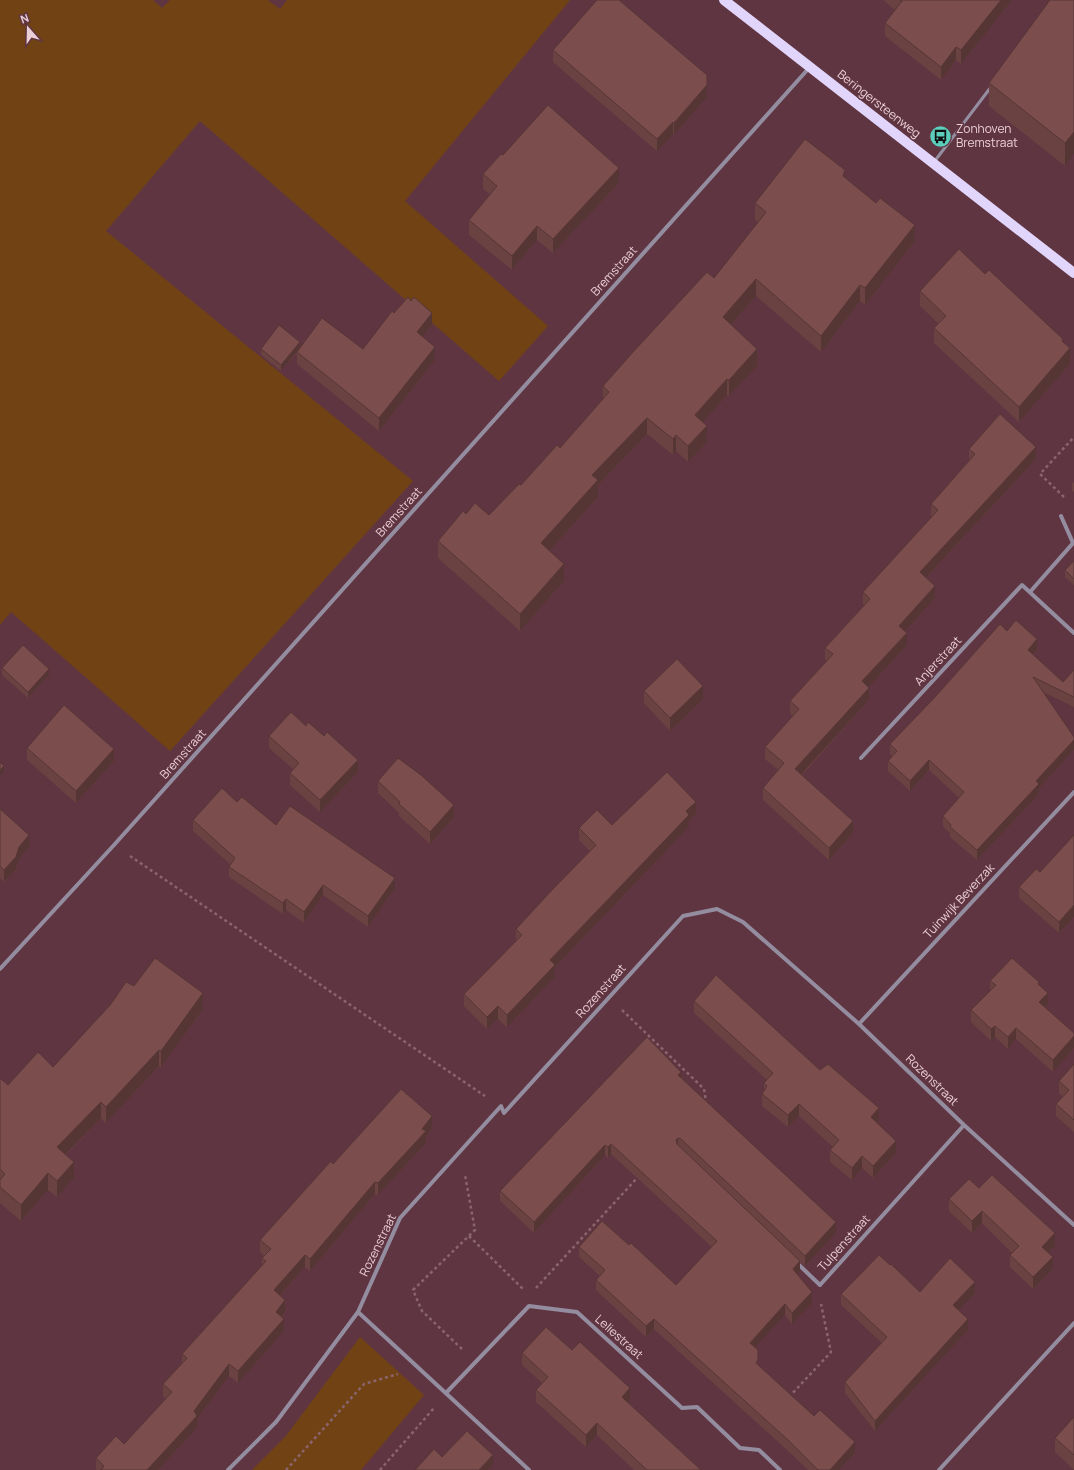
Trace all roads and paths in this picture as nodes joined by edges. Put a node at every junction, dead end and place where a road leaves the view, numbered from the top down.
1 (724, 0) edge
2 (810, 67) junction
3 (994, 82) edge
4 (933, 164) junction
5 (1074, 273) edge
6 (1074, 437) edge
7 (1061, 516) joint
8 (1030, 592) junction
9 (1074, 633) edge
10 (861, 758) dead end
11 (1074, 792) edge
12 (114, 845) junction
13 (0, 969) edge
14 (609, 998) junction
15 (858, 1024) junction
16 (706, 1104) edge
17 (501, 1106) junction
18 (964, 1125) junction
19 (460, 1152) junction
20 (643, 1172) edge
21 (1074, 1225) edge
22 (469, 1236) junction
23 (792, 1258) edge
24 (820, 1285) junction
25 (529, 1295) junction
26 (529, 1306) junction
27 (358, 1312) junction
28 (1074, 1323) edge
29 (476, 1362) junction
30 (420, 1368) junction
31 (446, 1393) junction
32 (788, 1397) edge
33 (228, 1470) edge
34 (286, 1470) edge
35 (380, 1470) edge
36 (529, 1470) edge
37 (780, 1470) edge
38 (939, 1470) edge

1 - 2 main road, Beringersteenweg
2 - 4 main road, Beringersteenweg
2 - 12 street, Bremstraat
3 - 4 lane
4 - 5 main road, Beringersteenweg
6 - 7 path
7 - 8 street
8 - 9 street
8 - 10 street, Anjerstraat
11 - 15 street, Tuinwijk Beverzak
12 - 13 street, Bremstraat
12 - 17 path
14 - 15 street, Rozenstraat
14 - 16 path
14 - 17 street, Rozenstraat
15 - 18 street, Rozenstraat
17 - 19 street, Rozenstraat
18 - 21 street, Rozenstraat
18 - 24 street, Tulpenstraat
19 - 22 path
19 - 27 street, Rozenstraat
20 - 25 path
22 - 25 path
22 - 29 path
23 - 24 street, Tulpenstraat
24 - 32 path
25 - 26 path
26 - 29 street
26 - 37 street, Leliestraat
27 - 30 street
27 - 33 street, Rozenstraat
28 - 38 street
29 - 31 street
30 - 31 street
30 - 34 path
31 - 35 path
31 - 36 street

